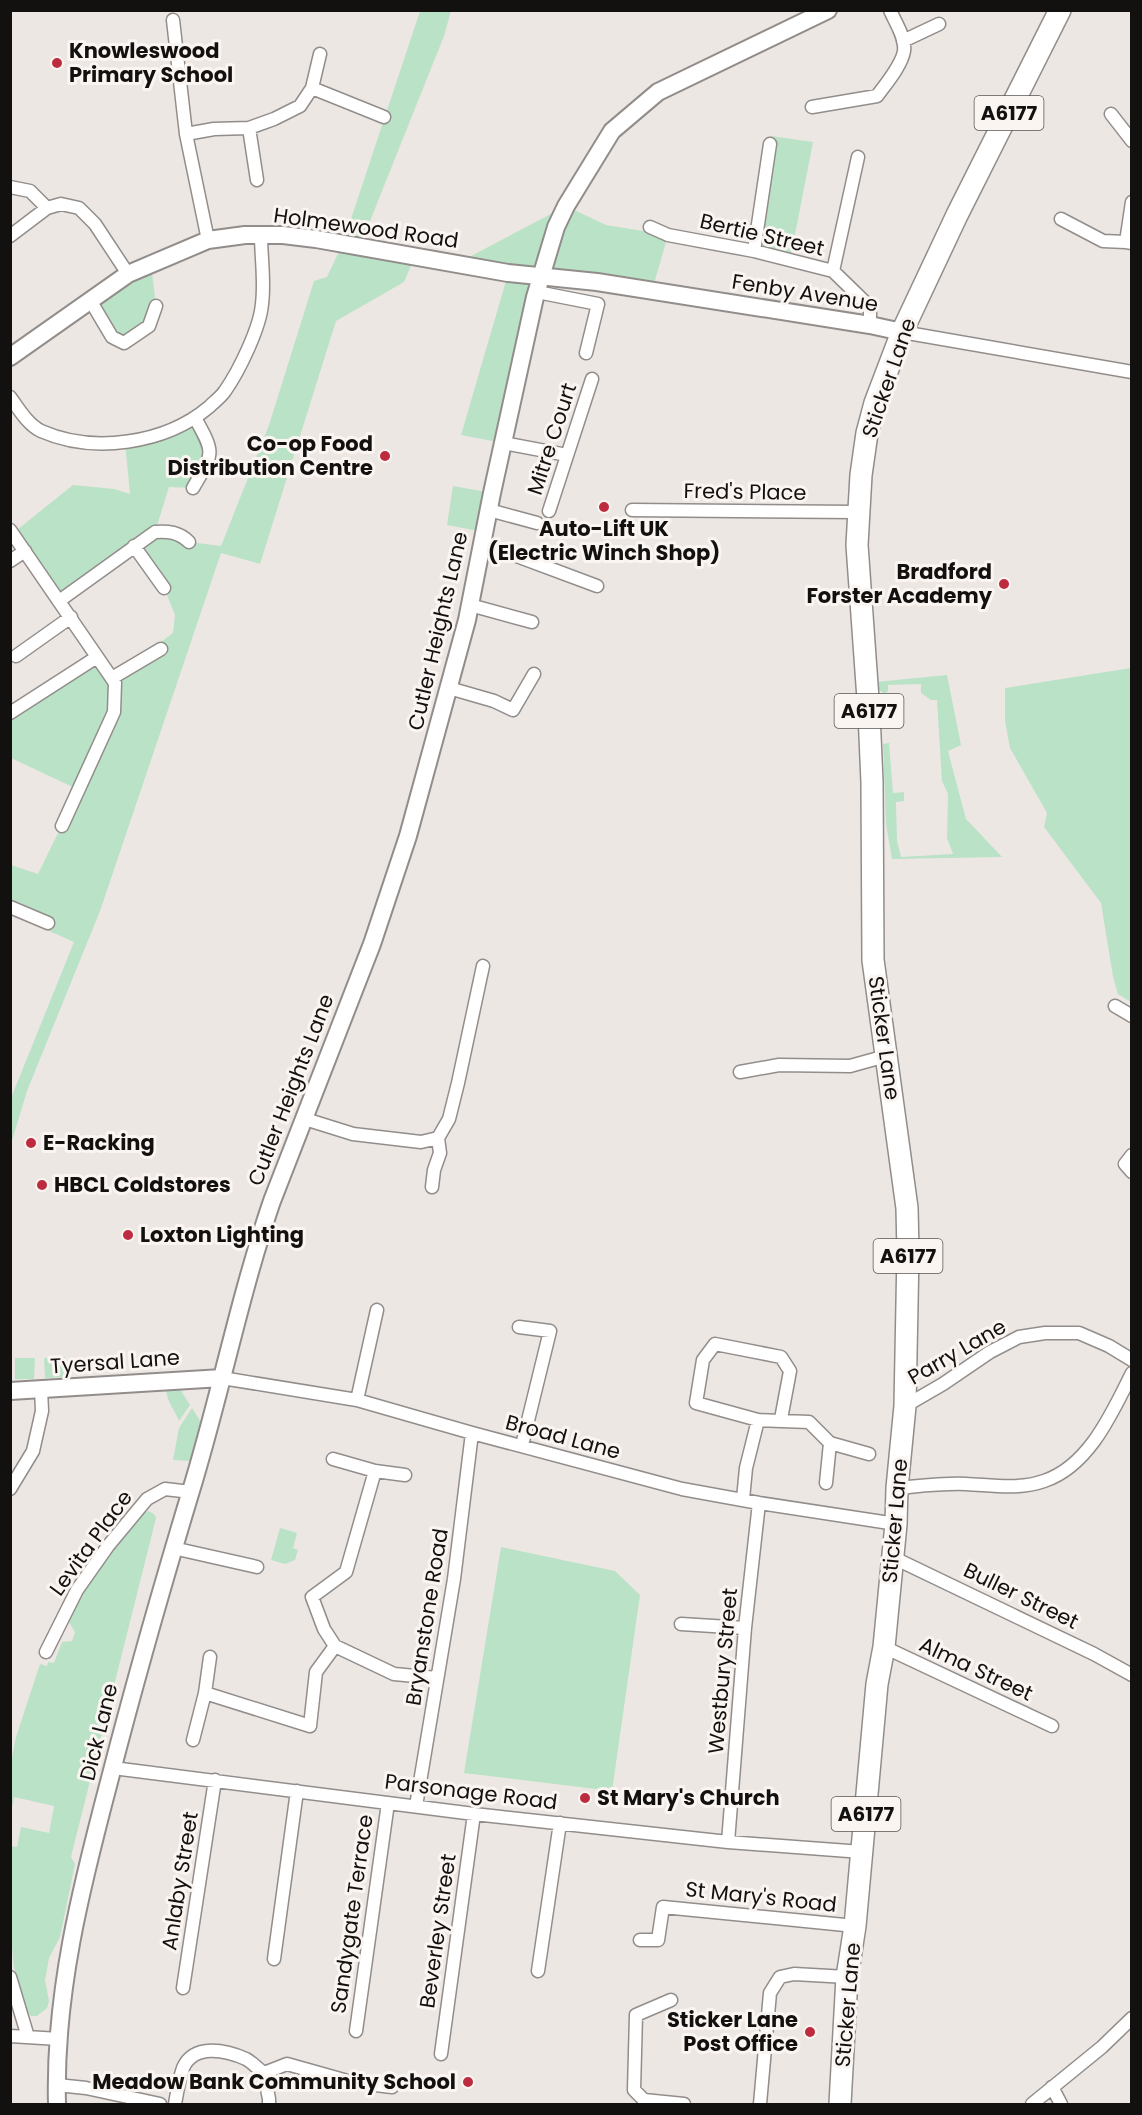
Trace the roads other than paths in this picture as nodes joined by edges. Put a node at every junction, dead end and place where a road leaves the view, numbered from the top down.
1 (828, 10) edge
2 (890, 10) edge
3 (1060, 10) edge
4 (173, 20) dead end
5 (939, 24) dead end
6 (903, 40) junction
7 (320, 54) dead end
8 (312, 88) junction
9 (812, 107) dead end
10 (1111, 114) dead end
11 (384, 117) dead end
12 (249, 128) junction
13 (186, 134) junction
14 (1131, 141) edge
15 (770, 144) dead end
16 (858, 157) dead end
17 (257, 180) dead end
18 (10, 187) edge
19 (1131, 202) edge
20 (47, 208) junction
21 (1061, 219) dead end
22 (650, 227) dead end
23 (261, 235) junction
24 (10, 236) edge
25 (208, 240) junction
26 (1129, 243) edge
27 (754, 251) junction
28 (833, 271) junction
29 (128, 274) junction
30 (539, 284) junction
31 (90, 300) junction
32 (156, 306) dead end
33 (870, 325) junction
34 (902, 332) junction
35 (586, 353) dead end
36 (10, 357) edge
37 (1131, 372) edge
38 (592, 379) dead end
39 (10, 397) edge
40 (195, 418) junction
41 (503, 443) junction
42 (567, 456) junction
43 (193, 488) dead end
44 (489, 510) junction
45 (632, 510) dead end
46 (549, 511) dead end
47 (858, 512) junction
48 (537, 523) dead end
49 (10, 530) edge
50 (189, 542) dead end
51 (482, 543) junction
52 (134, 546) junction
53 (25, 551) junction
54 (10, 561) edge
55 (597, 586) dead end
56 (164, 588) dead end
57 (59, 601) junction
58 (470, 605) junction
59 (71, 617) junction
60 (532, 622) dead end
61 (161, 649) dead end
62 (16, 656) dead end
63 (97, 657) junction
64 (534, 674) dead end
65 (112, 678) junction
66 (449, 688) junction
67 (10, 713) edge
68 (62, 826) dead end
69 (10, 907) edge
70 (48, 923) dead end
71 (483, 966) dead end
72 (1114, 1006) dead end
73 (1131, 1016) edge
74 (886, 1056) junction
75 (740, 1072) dead end
76 (305, 1119) junction
77 (438, 1138) junction
78 (1131, 1155) edge
79 (1131, 1172) edge
80 (432, 1187) dead end
81 (378, 1310) dead end
82 (519, 1327) dead end
83 (1131, 1360) edge
84 (1131, 1373) edge
85 (222, 1378) junction
86 (41, 1389) junction
87 (10, 1391) edge
88 (357, 1400) junction
89 (905, 1406) junction
90 (781, 1419) junction
91 (758, 1420) junction
92 (472, 1433) junction
93 (830, 1443) junction
94 (522, 1445) junction
95 (869, 1454) dead end
96 (333, 1459) dead end
97 (375, 1471) junction
98 (405, 1475) dead end
99 (826, 1483) dead end
100 (897, 1488) junction
101 (10, 1489) edge
102 (191, 1492) junction
103 (742, 1499) junction
104 (759, 1503) junction
105 (896, 1524) junction
106 (173, 1548) junction
107 (891, 1557) junction
108 (257, 1567) dead end
109 (681, 1624) dead end
110 (745, 1628) junction
111 (335, 1646) junction
112 (884, 1647) junction
113 (46, 1652) dead end
114 (210, 1657) dead end
115 (1131, 1675) edge
116 (437, 1678) junction
117 (206, 1694) junction
118 (1052, 1726) dead end
119 (193, 1740) dead end
120 (113, 1768) junction
121 (215, 1780) junction
122 (297, 1791) junction
123 (388, 1803) junction
124 (416, 1806) junction
125 (474, 1814) junction
126 (560, 1823) junction
127 (728, 1842) junction
128 (862, 1852) junction
129 (855, 1926) junction
130 (640, 1940) dead end
131 (274, 1959) dead end
132 (538, 1971) dead end
133 (10, 1977) edge
134 (847, 1977) junction
135 (183, 1988) dead end
136 (671, 2000) dead end
137 (1131, 2018) edge
138 (356, 2031) dead end
139 (10, 2036) edge
140 (28, 2037) junction
141 (59, 2039) junction
142 (441, 2054) dead end
143 (264, 2073) junction
144 (57, 2085) junction
145 (392, 2087) dead end
146 (1052, 2087) junction
147 (57, 2104) edge
148 (160, 2104) edge
149 (175, 2104) edge
150 (269, 2104) edge
151 (684, 2104) edge
152 (760, 2104) edge
153 (840, 2104) edge
154 (1032, 2104) edge
155 (1061, 2104) edge

1 - 30 street, Cutler Heights Lane
2 - 6 street
3 - 34 highway, Sticker Lane / A6177
4 - 13 street
5 - 6 street
6 - 9 street
7 - 8 street
8 - 11 street
8 - 12 street
10 - 14 street
12 - 13 street
12 - 17 street
13 - 25 street
15 - 27 street
16 - 28 street
18 - 20 street
19 - 26 street
20 - 24 street
20 - 29 street
21 - 26 street
22 - 27 street, Bertie Street
23 - 25 street, Holmewood Road
23 - 30 street, Holmewood Road
23 - 40 street
25 - 29 street, Holmewood Road
27 - 28 street, Bertie Street
28 - 33 street, Bertie Street
29 - 31 street, Holmewood Road
30 - 33 street, Fenby Avenue
30 - 35 street
30 - 41 street, Cutler Heights Lane
31 - 32 street
31 - 36 street, Holmewood Road
33 - 34 street, Fenby Avenue
34 - 37 street, Fenby Avenue
34 - 47 highway, Sticker Lane / A6177
38 - 42 street, Mitre Court
39 - 40 street
40 - 43 street
41 - 42 street
41 - 44 street, Cutler Heights Lane
42 - 46 street, Mitre Court
44 - 48 street
44 - 51 street, Cutler Heights Lane
45 - 47 street, Fred's Place
47 - 74 highway, Sticker Lane / A6177
49 - 53 street
50 - 52 street
51 - 55 street
51 - 58 street, Cutler Heights Lane
52 - 56 street
52 - 57 street
53 - 54 street
53 - 57 street
57 - 59 street
58 - 60 street
58 - 66 street, Cutler Heights Lane
59 - 62 street
59 - 63 street
61 - 65 street
63 - 65 street
63 - 67 street
64 - 66 street
65 - 68 street
66 - 76 street, Cutler Heights Lane
69 - 70 street
71 - 77 street
72 - 73 street
74 - 75 street
74 - 89 highway, Sticker Lane / A6177
76 - 77 street
76 - 85 street, Cutler Heights Lane
77 - 80 street
78 - 79 street
81 - 88 street
82 - 94 street
83 - 89 street, Parry Lane
84 - 100 street
85 - 86 street, Tyersal Lane
85 - 88 street, Broad Lane
85 - 102 street, Dick Lane
86 - 87 street, Tyersal Lane
86 - 101 street
88 - 92 street, Broad Lane
89 - 100 highway, Sticker Lane / A6177
90 - 91 street
90 - 91 street
90 - 93 street
91 - 103 street
92 - 94 street, Broad Lane
92 - 116 street, Bryanstone Road
93 - 95 street
93 - 99 street
94 - 103 street, Broad Lane
96 - 97 street
97 - 98 street
97 - 111 street
100 - 105 highway, Sticker Lane / A6177
102 - 106 street, Dick Lane
102 - 113 street, Levita Place
103 - 104 street, Broad Lane
104 - 105 street, Broad Lane
104 - 110 street, Westbury Street
105 - 107 highway, Sticker Lane / A6177
106 - 108 street
106 - 120 street, Dick Lane
107 - 112 highway, Sticker Lane / A6177
107 - 115 street, Buller Street
109 - 110 street
110 - 127 street, Westbury Street
111 - 116 street
111 - 117 street
112 - 118 street, Alma Street
112 - 128 highway, Sticker Lane / A6177
114 - 117 street
116 - 124 street, Bryanstone Road
117 - 119 street
120 - 121 street, Parsonage Road
120 - 141 street, Dick Lane
121 - 122 street, Parsonage Road
121 - 135 street, Anlaby Street
122 - 123 street, Parsonage Road
122 - 131 street
123 - 124 street, Parsonage Road
123 - 138 street, Sandygate Terrace
124 - 125 street, Parsonage Road
125 - 126 street, Parsonage Road
125 - 142 street, Beverley Street
126 - 127 street, Parsonage Road
126 - 132 street
127 - 128 street, Parsonage Road
128 - 129 highway, Sticker Lane / A6177
129 - 130 street, St Mary's Road
129 - 134 highway, Sticker Lane / A6177
133 - 140 street
134 - 152 street
134 - 153 highway, Sticker Lane / A6177
136 - 151 street
137 - 146 street
139 - 140 street
140 - 141 street
141 - 144 street, Dick Lane
143 - 145 street
143 - 149 street
143 - 150 street
144 - 147 street, Dick Lane
144 - 148 street
146 - 154 street
146 - 155 street

